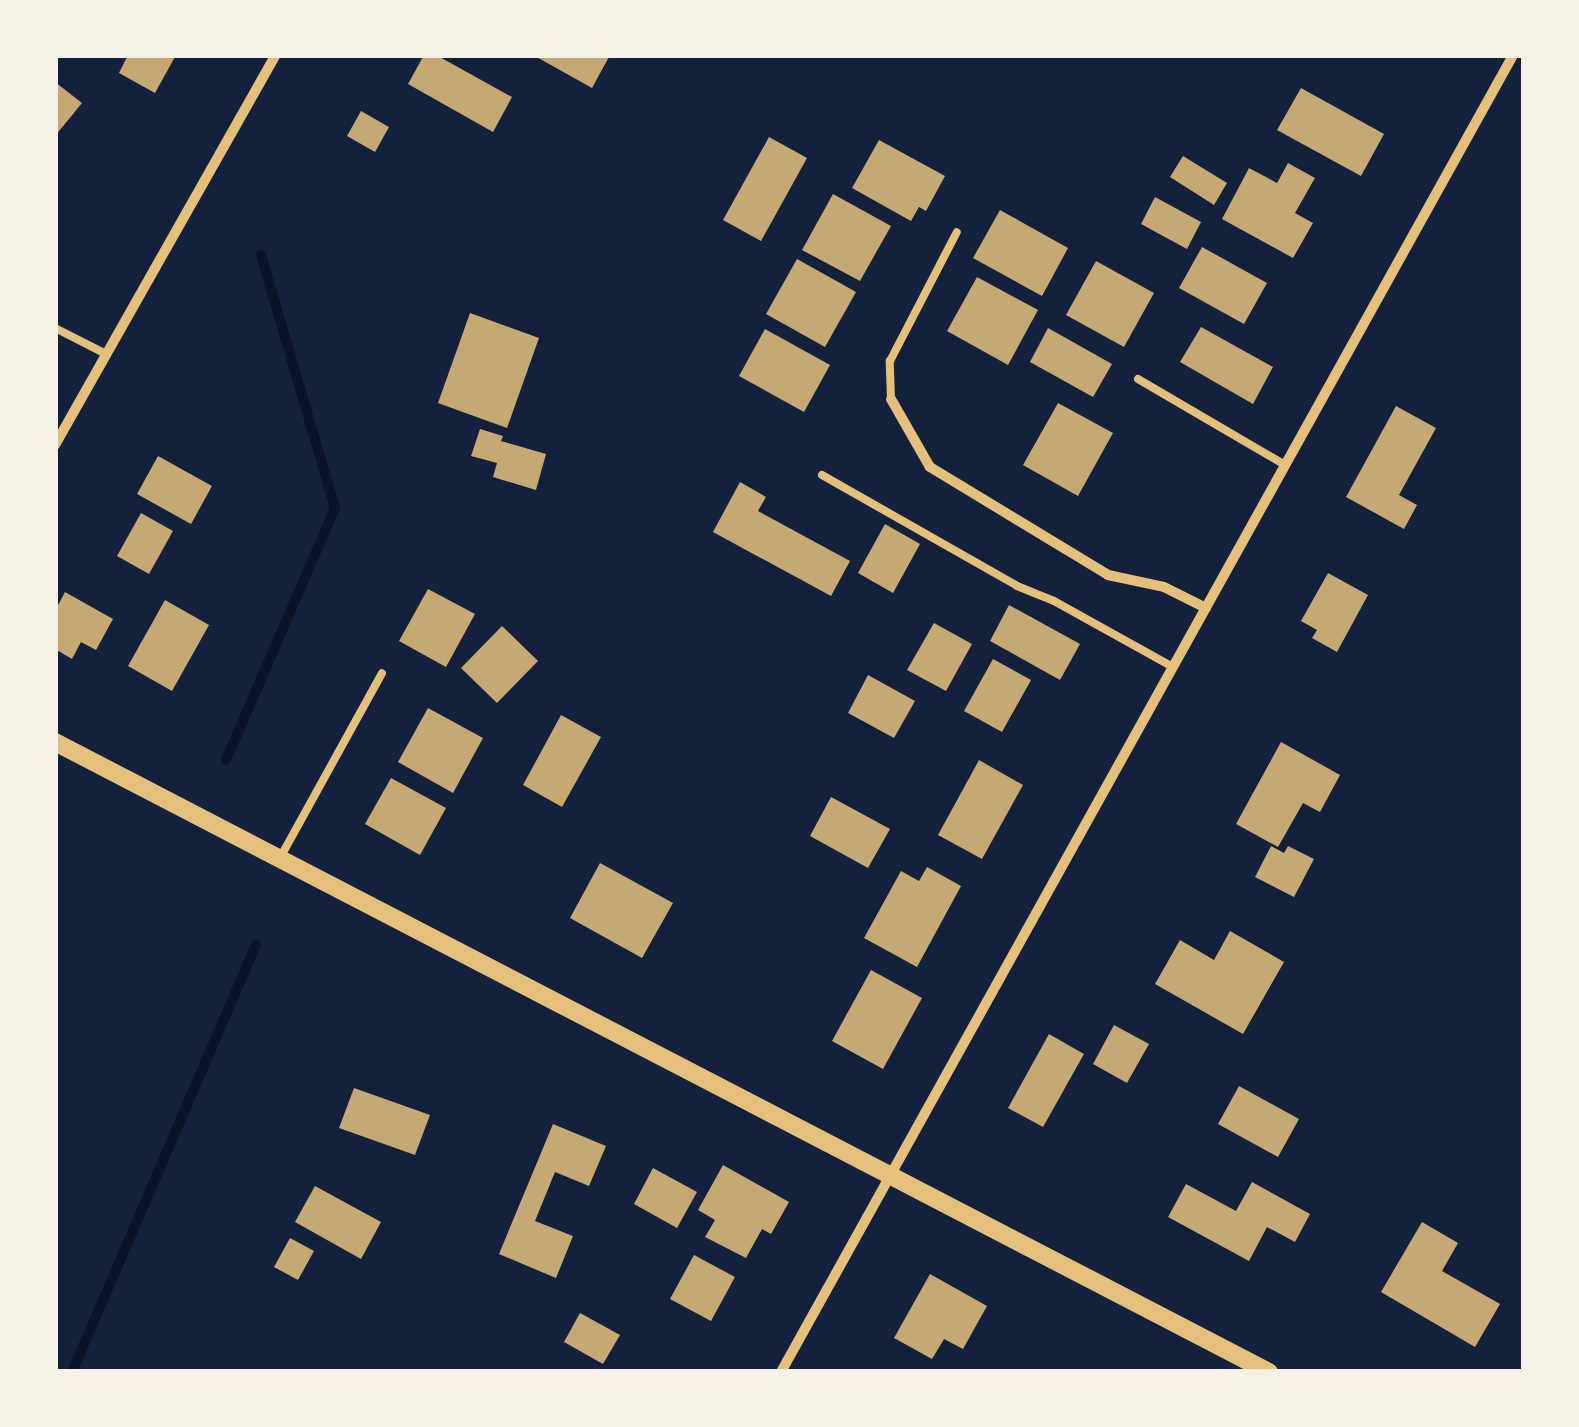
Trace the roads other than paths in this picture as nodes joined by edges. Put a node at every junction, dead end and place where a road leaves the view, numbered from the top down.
1 (276, 55) edge
2 (1513, 55) edge
3 (957, 232) dead end
4 (55, 328) edge
5 (106, 354) junction
6 (1138, 379) dead end
7 (891, 399) joint
8 (55, 445) edge
9 (1285, 465) junction
10 (822, 475) dead end
11 (1206, 608) junction
12 (1173, 666) junction
13 (382, 673) dead end
14 (55, 742) edge
15 (280, 858) junction
16 (891, 1173) junction
17 (781, 1372) edge
18 (1269, 1372) edge

1 - 5 street
2 - 9 street
3 - 7 lane
4 - 5 lane
5 - 8 street
6 - 9 lane
7 - 11 street
9 - 11 street
10 - 12 lane
11 - 12 street
12 - 16 street
13 - 15 lane
14 - 15 street
15 - 16 street
16 - 17 street
16 - 18 street

